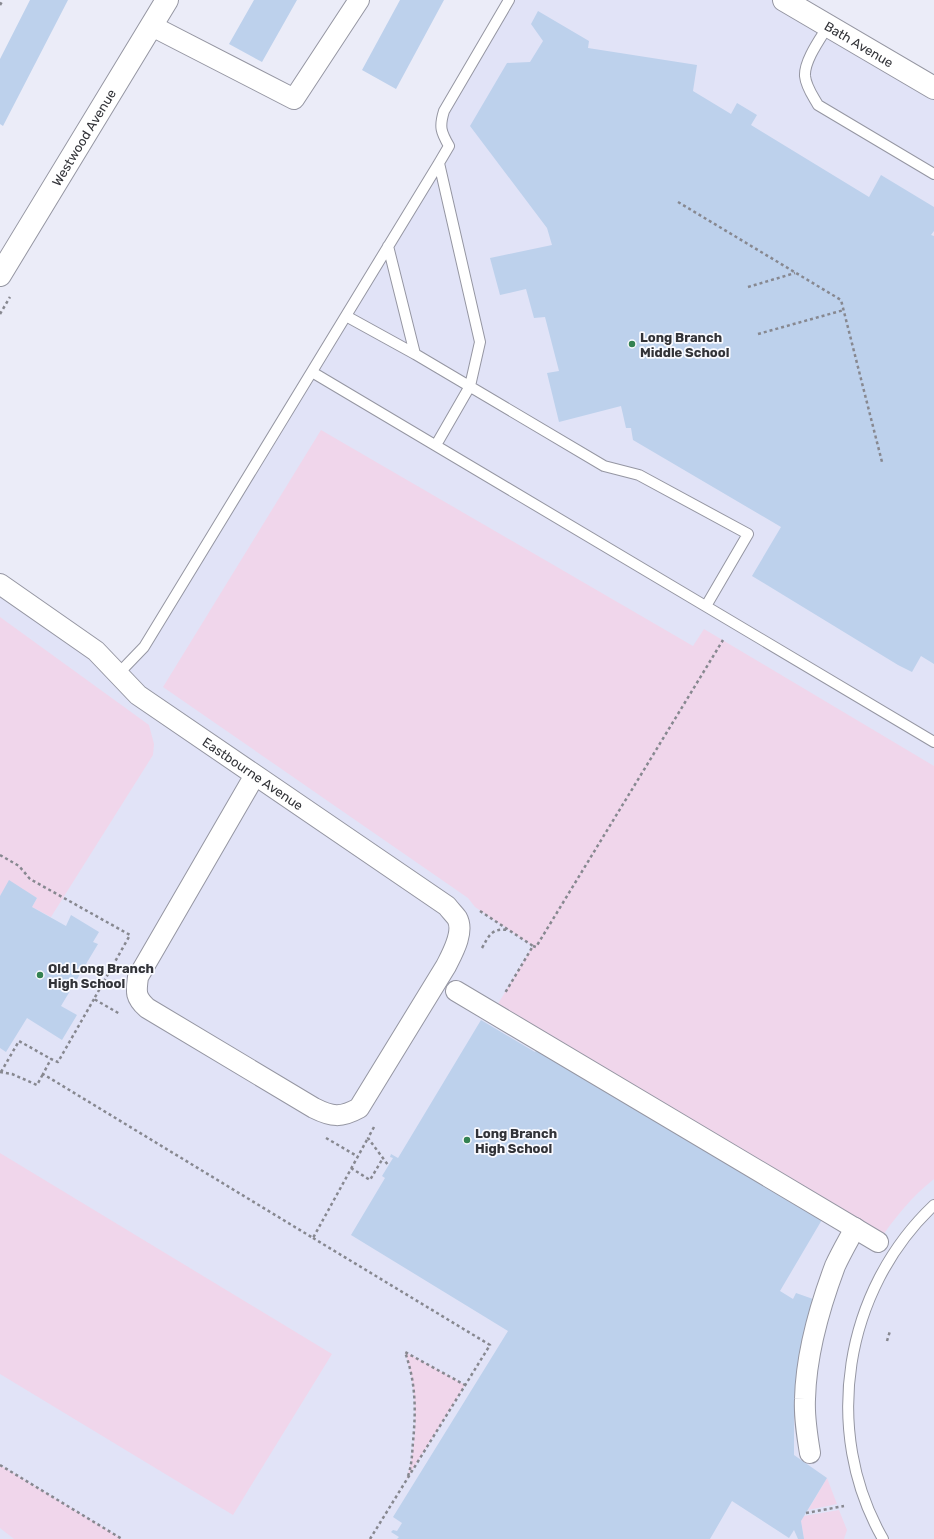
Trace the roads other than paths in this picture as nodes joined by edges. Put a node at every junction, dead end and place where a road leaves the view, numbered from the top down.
1 (167, 0) edge
2 (358, 0) edge
3 (509, 0) edge
4 (784, 0) edge
5 (152, 26) junction
6 (828, 26) junction
7 (934, 88) edge
8 (439, 163) junction
9 (934, 174) edge
10 (388, 246) junction
11 (0, 275) edge
12 (346, 316) junction
13 (415, 354) junction
14 (312, 372) junction
15 (470, 386) junction
16 (436, 445) junction
17 (0, 584) edge
18 (706, 606) junction
19 (118, 674) junction
20 (934, 742) edge
21 (255, 775) junction
22 (456, 991) dead end
23 (934, 1205) edge
24 (855, 1228) junction
25 (878, 1242) dead end
26 (810, 1453) dead end
27 (883, 1539) edge

1 - 5 street, Westwood Avenue
2 - 5 street
3 - 8 lane
4 - 6 street, Bath Avenue
5 - 11 street, Westwood Avenue
6 - 7 street, Bath Avenue
6 - 9 lane
8 - 10 lane
8 - 15 lane
10 - 12 lane
10 - 13 lane
12 - 13 lane
12 - 14 lane
13 - 15 lane
14 - 16 lane
14 - 19 lane
15 - 16 lane
15 - 18 lane
16 - 18 lane
17 - 19 street, Eastbourne Avenue
18 - 20 lane
19 - 21 street, Eastbourne Avenue
21 - 21 street, Eastbourne Avenue
22 - 24 street
23 - 27 lane
24 - 25 street
24 - 26 street

